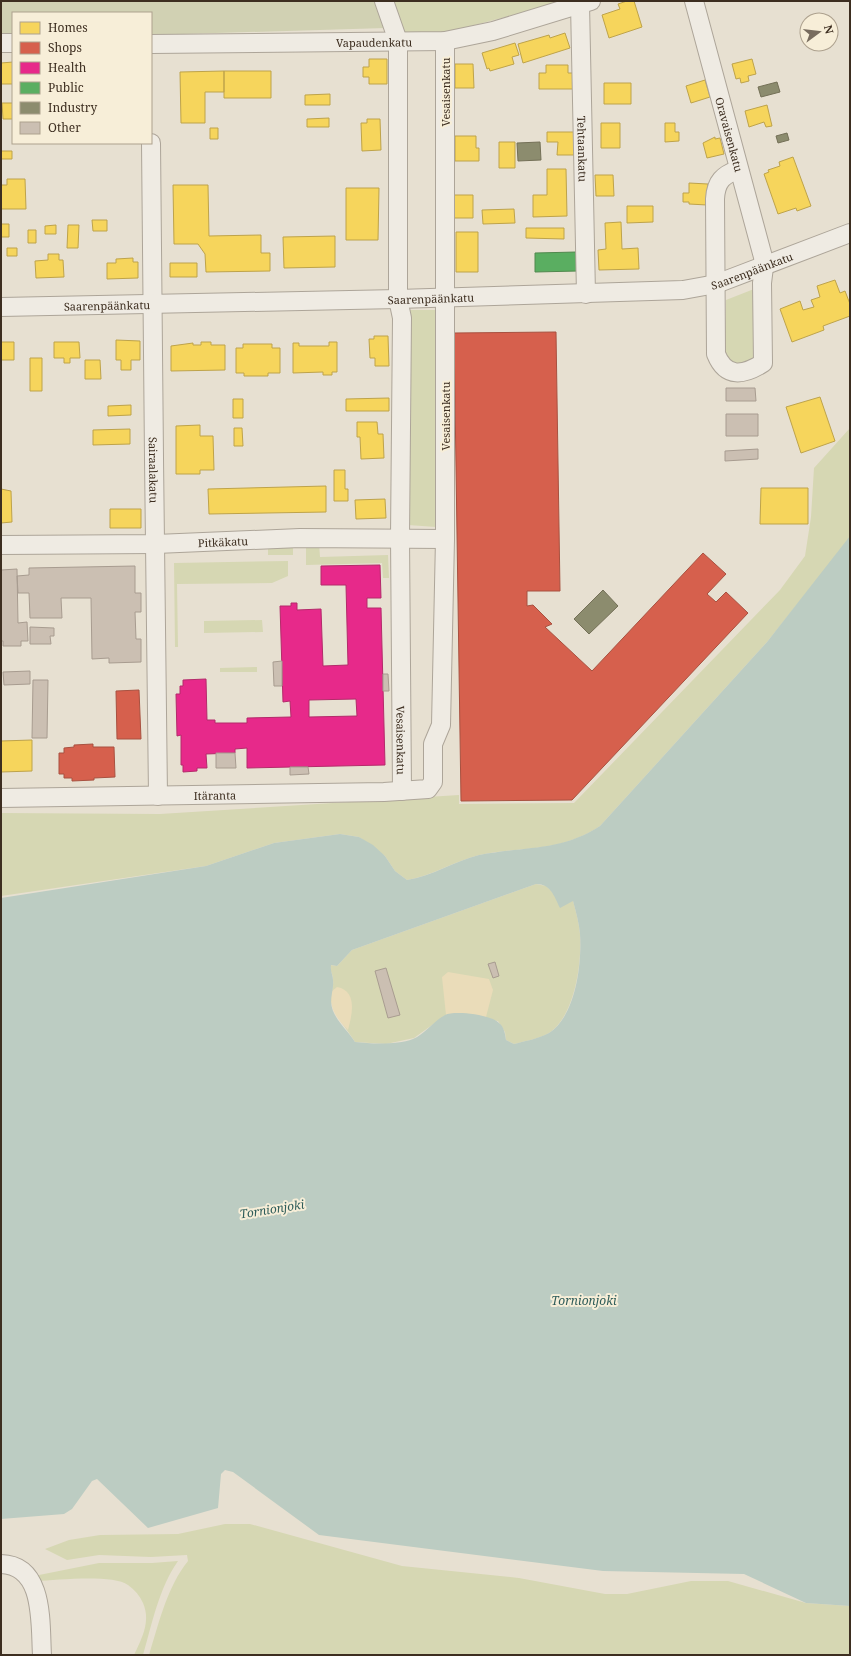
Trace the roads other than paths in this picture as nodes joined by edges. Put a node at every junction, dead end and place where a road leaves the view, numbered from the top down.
1 (384, 1) edge
2 (694, 1) edge
3 (585, 3) edge
4 (398, 41) junction
5 (445, 41) junction
6 (1, 43) edge
7 (12, 43) edge
8 (152, 44) edge
9 (151, 144) edge
10 (739, 169) junction
11 (850, 233) edge
12 (764, 267) junction
13 (716, 284) junction
14 (586, 294) junction
15 (444, 298) junction
16 (398, 300) junction
17 (151, 305) junction
18 (1, 307) edge
19 (400, 537) junction
20 (445, 539) junction
21 (156, 544) junction
22 (1, 545) edge
23 (428, 789) joint
24 (402, 791) junction
25 (158, 796) junction
26 (1, 798) edge
27 (1, 1564) edge
28 (42, 1655) edge

1 - 4 street, Vesaisenkatu
2 - 10 street, Oravaisenkatu
3 - 5 street, Vapaudenkatu
3 - 14 street, Tehtaankatu
4 - 5 street, Vapaudenkatu
4 - 8 street, Vapaudenkatu
4 - 16 street, Vesaisenkatu
5 - 15 street, Vesaisenkatu
6 - 7 street
9 - 17 street, Sairaalakatu
10 - 12 street, Oravaisenkatu
10 - 13 street
11 - 12 street, Saarenpäänkatu
12 - 13 street, Saarenpäänkatu
12 - 13 street, Oravaisenkatu
13 - 14 street, Saarenpäänkatu
14 - 15 street, Saarenpäänkatu
15 - 16 street, Saarenpäänkatu
15 - 20 street, Vesaisenkatu
16 - 17 street, Saarenpäänkatu
16 - 19 street, Vesaisenkatu
17 - 18 street, Saarenpäänkatu
17 - 21 street, Sairaalakatu
19 - 20 street, Pitkäkatu
19 - 21 street, Pitkäkatu
19 - 24 street, Vesaisenkatu
20 - 23 street, Vesaisenkatu
21 - 22 street, Pitkäkatu
21 - 25 street, Sairaalakatu
23 - 24 street, Itäranta
24 - 25 street, Itäranta
25 - 26 street, Itäranta
27 - 28 street

